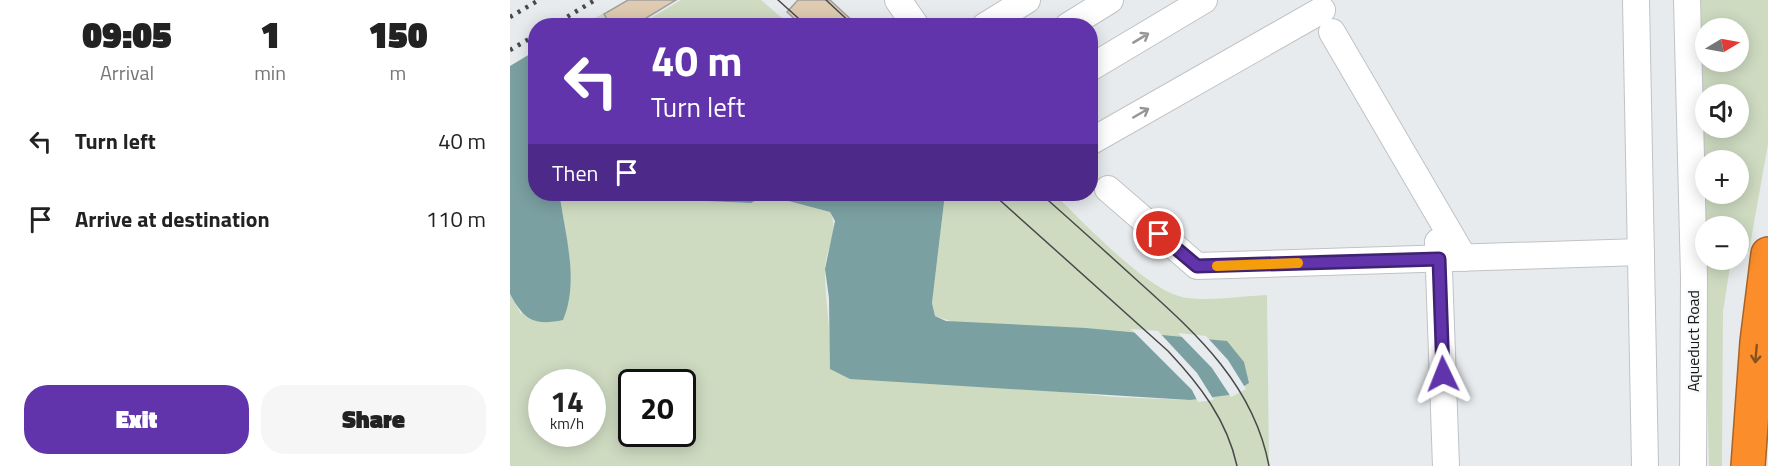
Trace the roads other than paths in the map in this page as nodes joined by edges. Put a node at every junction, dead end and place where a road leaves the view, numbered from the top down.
1 (1027, 0) edge
2 (1110, 0) edge
3 (1204, 0) edge
4 (1636, 0) edge
5 (1687, 0) edge
6 (1328, 11) edge
7 (998, 18) edge
8 (1081, 18) edge
9 (1098, 63) edge
10 (1098, 138) edge
11 (1108, 189) dead end
12 (1437, 209) junction
13 (1641, 252) junction
14 (1768, 254) edge
15 (1464, 258) junction
16 (1439, 259) junction
17 (1446, 466) edge
18 (1645, 466) edge
19 (1693, 466) edge
20 (1748, 466) edge

1 - 7 street
2 - 8 street
9 -> 3 street
4 - 13 street
5 - 19 street, Aqueduct Road
10 -> 6 street
6 - 12 street
11 - 16 street
12 - 15 street
12 - 16 street
13 - 15 street
13 - 18 street
14 -> 20 highway
15 - 16 street
16 - 17 street

